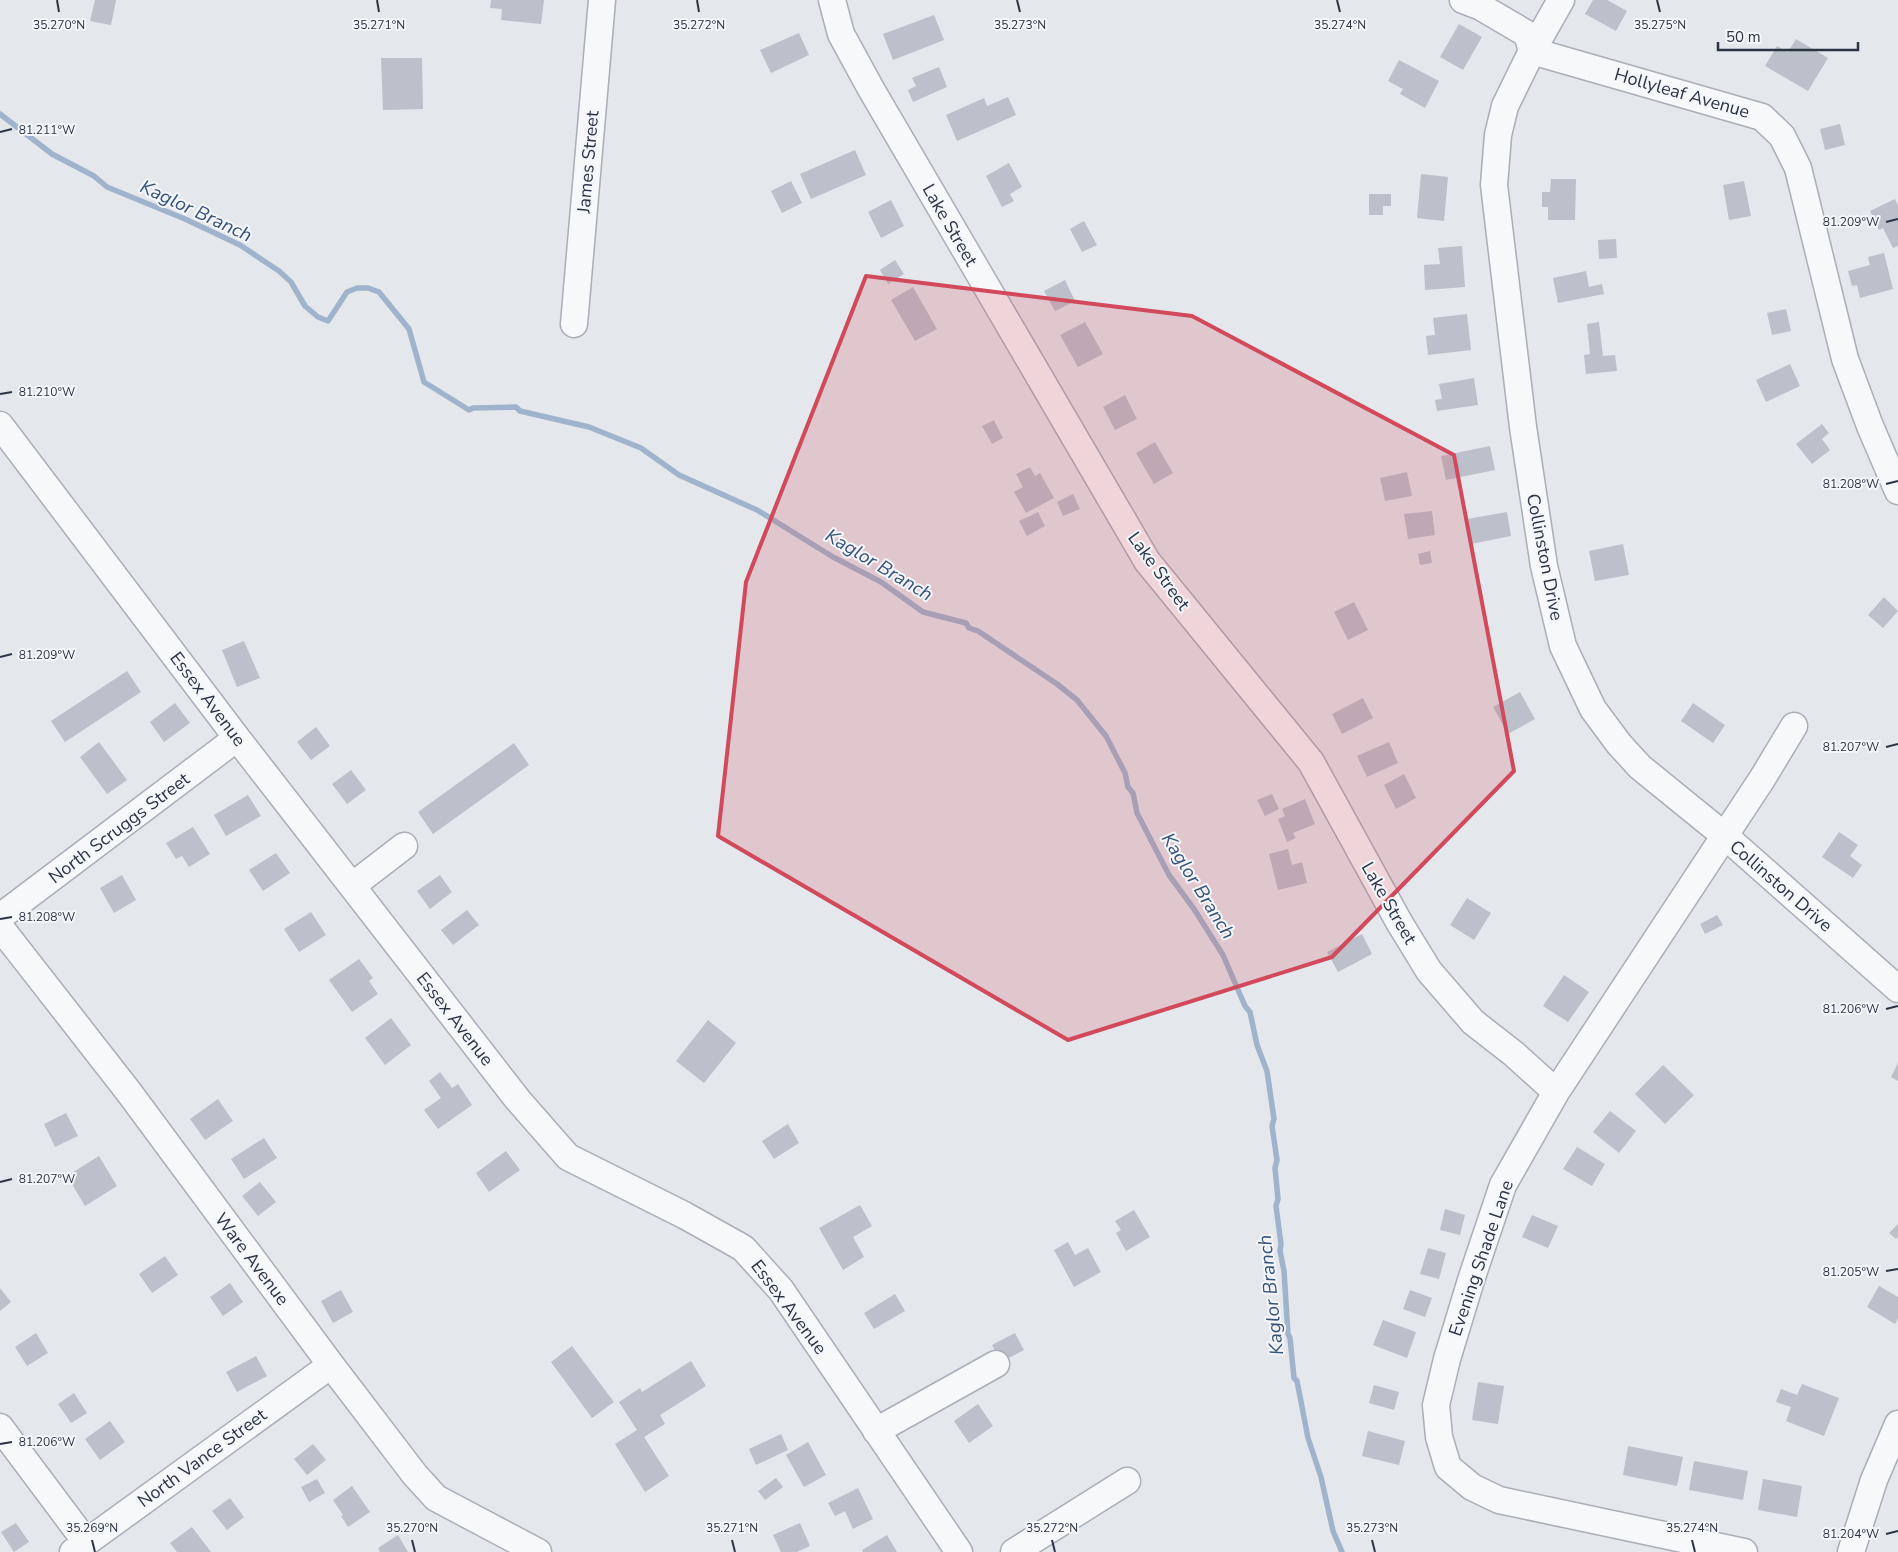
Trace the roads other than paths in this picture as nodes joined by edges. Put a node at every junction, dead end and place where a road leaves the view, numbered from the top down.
1 (602, 0) edge
2 (832, 0) edge
3 (1463, 0) edge
4 (1561, 0) edge
5 (1532, 51) junction
6 (574, 324) dead end
7 (0, 425) edge
8 (1898, 491) edge
9 (1794, 726) dead end
10 (237, 738) junction
11 (1725, 836) junction
12 (404, 846) dead end
13 (352, 886) junction
14 (0, 917) edge
15 (0, 927) edge
16 (1898, 988) edge
17 (1556, 1092) junction
18 (996, 1364) dead end
19 (331, 1365) junction
20 (1898, 1424) edge
21 (0, 1427) edge
22 (876, 1431) junction
23 (1127, 1481) dead end
24 (80, 1547) edge
25 (538, 1552) edge
26 (959, 1552) edge
27 (1014, 1552) edge
28 (1744, 1552) edge
29 (1852, 1552) edge

1 - 6 street, James Street
2 - 17 street, Lake Street
3 - 5 street
4 - 5 street, Collinston Drive
5 - 8 street, Hollyleaf Avenue
5 - 11 street, Collinston Drive
7 - 10 street, Essex Avenue
9 - 11 street, Evening Shade Lane
10 - 13 street, Essex Avenue
10 - 14 street, North Scruggs Street
11 - 16 street, Collinston Drive
11 - 17 street, Evening Shade Lane
12 - 13 street
13 - 22 street, Essex Avenue
15 - 19 street, Ware Avenue
17 - 28 street, Evening Shade Lane
18 - 22 street
19 - 24 street, North Vance Street
19 - 25 street, Ware Avenue
20 - 29 street
21 - 24 street
22 - 26 street, Essex Avenue
23 - 27 street

